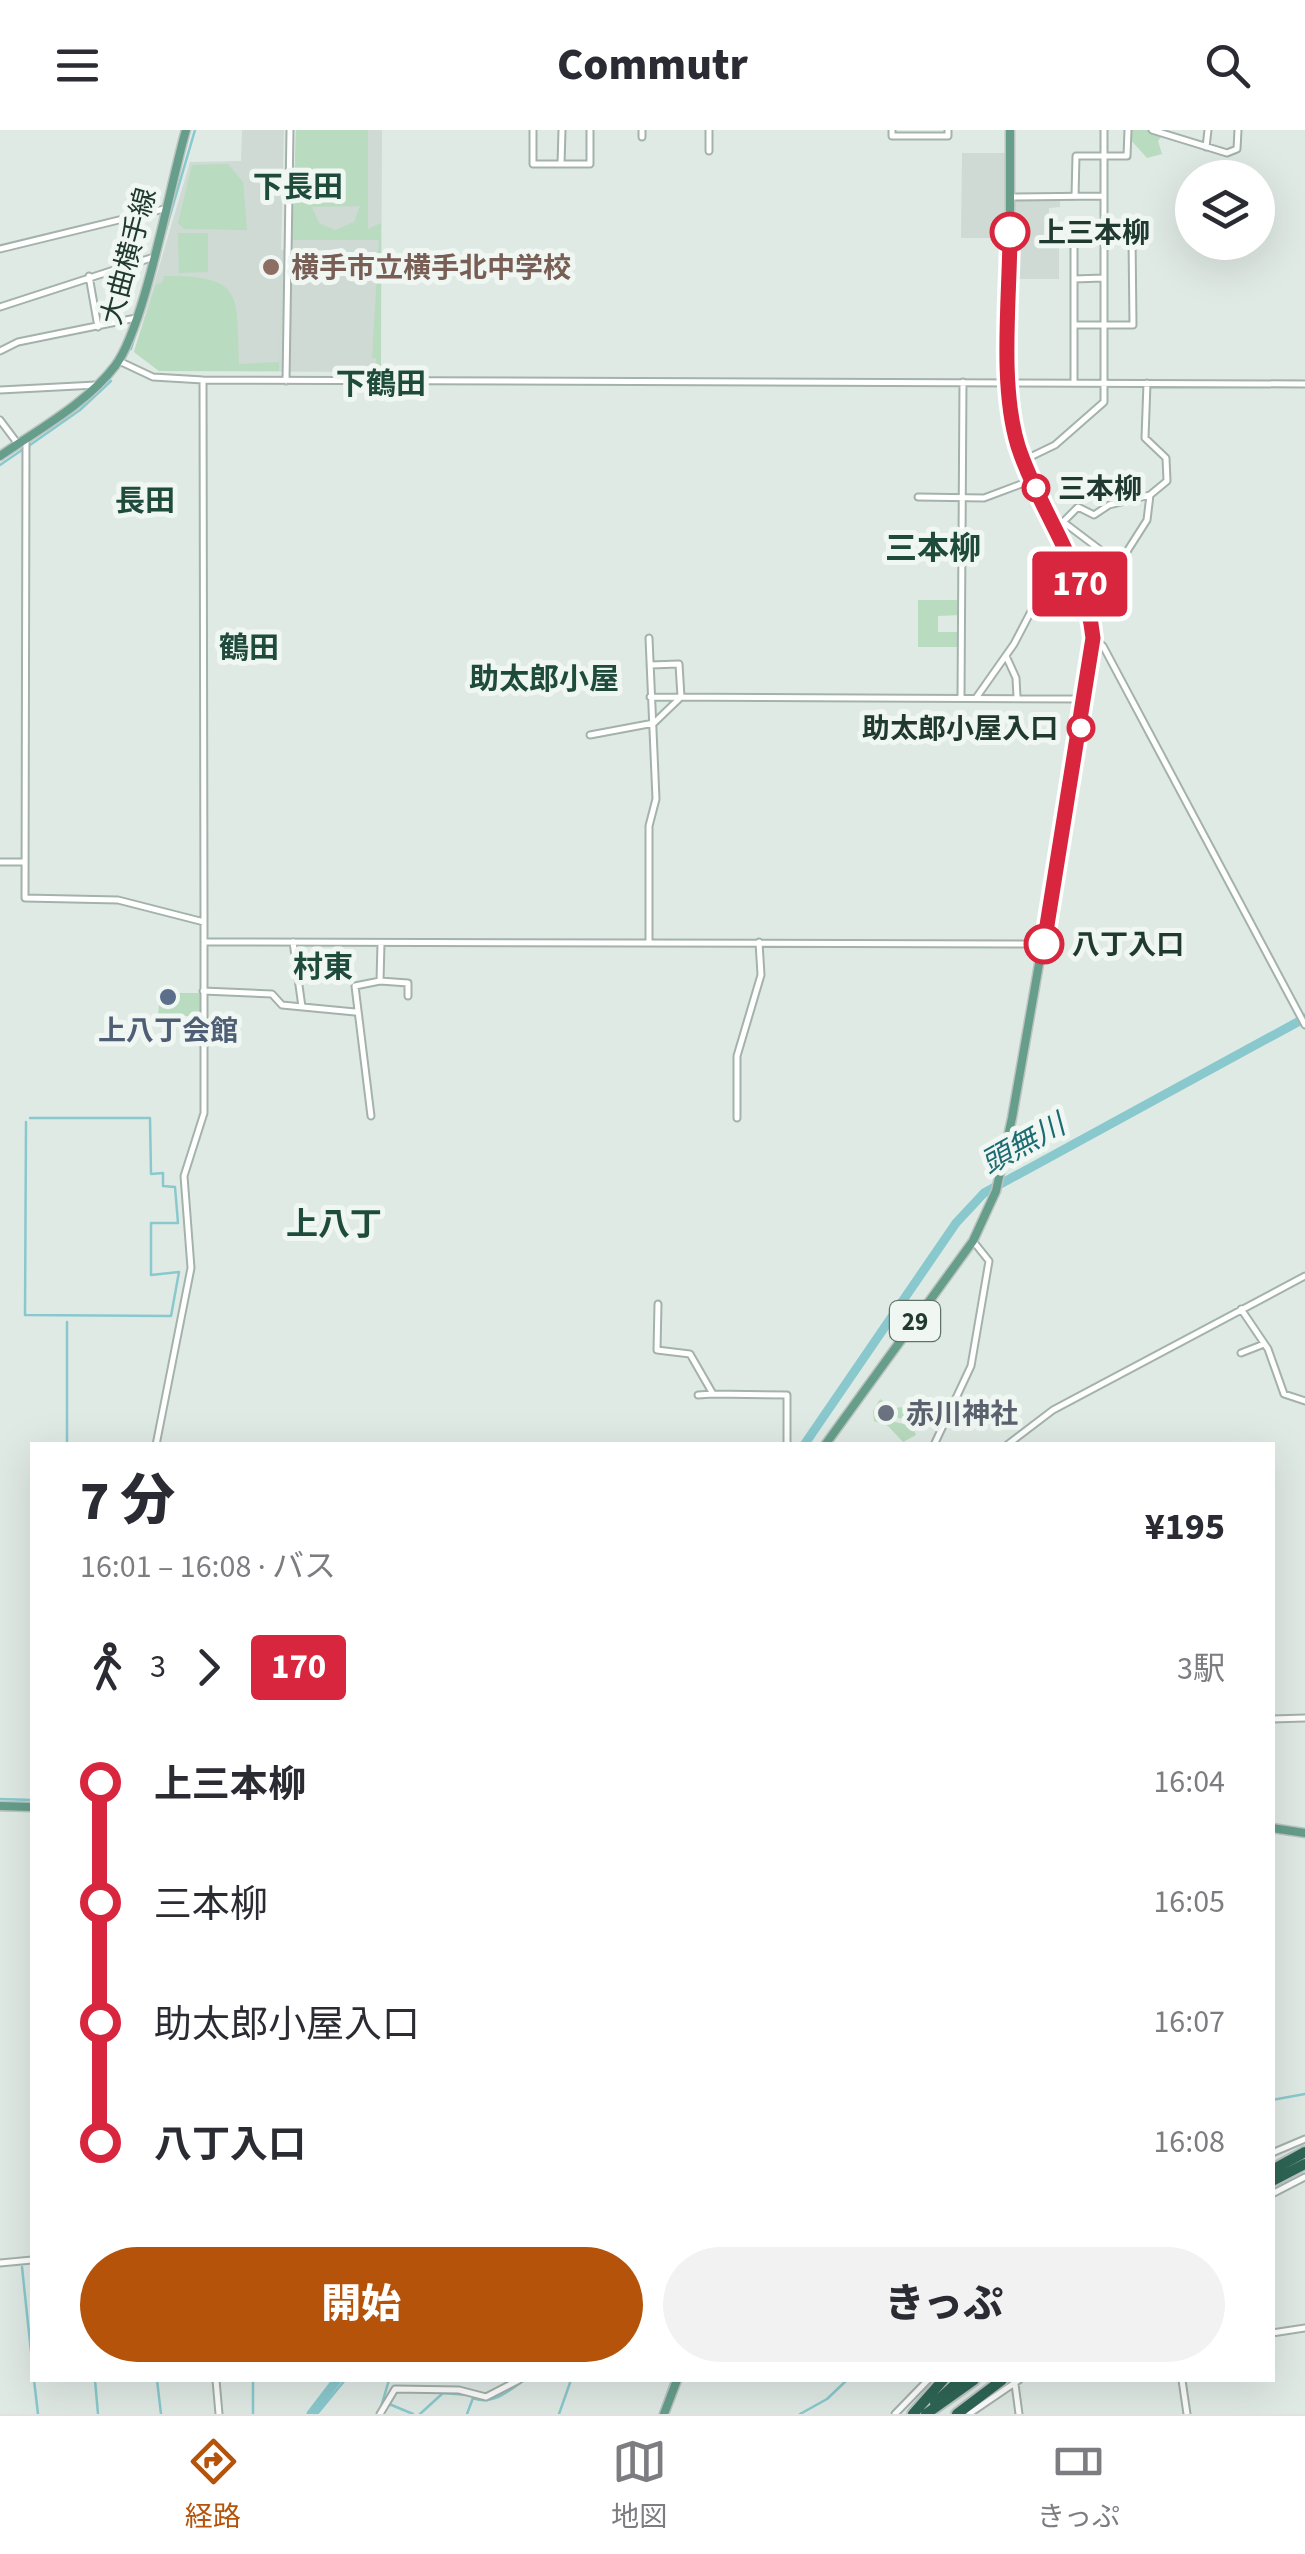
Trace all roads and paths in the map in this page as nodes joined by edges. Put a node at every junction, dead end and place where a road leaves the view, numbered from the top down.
1 (186, 130) edge
2 (290, 130) edge
3 (533, 130) edge
4 (562, 130) edge
5 (590, 130) edge
6 (708, 130) edge
7 (892, 130) edge
8 (948, 130) edge
9 (1010, 130) edge
10 (1104, 130) edge
11 (1128, 130) edge
12 (1152, 130) edge
13 (1208, 130) edge
14 (1238, 130) edge
15 (918, 133) edge
16 (1206, 148) junction
17 (708, 151) dead end
18 (1104, 156) junction
19 (561, 164) junction
20 (1075, 196) junction
21 (1103, 196) junction
22 (1010, 197) junction
23 (164, 209) junction
24 (1104, 239) junction
25 (0, 249) edge
26 (151, 258) junction
27 (88, 275) junction
28 (1103, 278) junction
29 (1074, 279) junction
30 (0, 306) edge
31 (136, 318) junction
32 (1074, 325) junction
33 (1102, 325) junction
34 (98, 327) junction
35 (0, 351) edge
36 (119, 361) junction
37 (204, 380) junction
38 (1074, 380) junction
39 (286, 381) junction
40 (1010, 381) junction
41 (1102, 381) junction
42 (962, 382) junction
43 (1147, 383) junction
44 (1305, 384) edge
45 (98, 385) junction
46 (0, 390) edge
47 (0, 420) edge
48 (22, 441) junction
49 (0, 456) edge
50 (1023, 460) junction
51 (1032, 480) junction
52 (1150, 495) junction
53 (962, 496) junction
54 (918, 497) dead end
55 (1066, 524) junction
56 (1056, 530) junction
57 (1065, 547) junction
58 (1119, 564) junction
59 (1077, 576) junction
60 (649, 638) dead end
61 (1093, 638) junction
62 (1006, 656) junction
63 (650, 665) junction
64 (650, 697) junction
65 (681, 697) junction
66 (1017, 697) junction
67 (961, 698) junction
68 (976, 698) junction
69 (1086, 699) junction
70 (651, 724) junction
71 (590, 735) dead end
72 (0, 862) edge
73 (25, 862) junction
74 (204, 922) junction
75 (205, 942) junction
76 (293, 942) junction
77 (649, 942) junction
78 (760, 942) junction
79 (381, 943) junction
80 (1044, 944) junction
81 (380, 981) junction
82 (203, 991) junction
83 (408, 996) dead end
84 (302, 1007) junction
85 (355, 1012) junction
86 (1305, 1025) edge
87 (372, 1116) dead end
88 (737, 1118) dead end
89 (973, 1241) junction
90 (1305, 1276) edge
91 (658, 1304) dead end
92 (1241, 1309) junction
93 (1264, 1344) junction
94 (1241, 1353) dead end
95 (698, 1394) dead end
96 (713, 1394) junction
97 (1305, 1401) edge
98 (157, 1442) edge
99 (788, 1442) edge
100 (827, 1442) edge
101 (935, 1442) edge
102 (1010, 1442) edge
103 (1305, 1718) edge
104 (1275, 1719) edge
105 (0, 1806) edge
106 (30, 1807) edge
107 (1275, 1828) edge
108 (1305, 1833) edge
109 (1305, 2139) edge
110 (1305, 2152) edge
111 (1275, 2153) edge
112 (1305, 2164) edge
113 (1275, 2168) edge
114 (1305, 2177) edge
115 (1275, 2179) edge
116 (1275, 2192) edge
117 (30, 2260) edge
118 (0, 2263) edge
119 (1305, 2328) edge
120 (1275, 2333) edge
121 (216, 2382) edge
122 (515, 2382) edge
123 (676, 2382) edge
124 (926, 2382) edge
125 (941, 2382) edge
126 (958, 2382) edge
127 (971, 2382) edge
128 (999, 2382) edge
129 (1017, 2382) edge
130 (1182, 2382) edge
131 (219, 2414) edge
132 (380, 2414) edge
133 (664, 2414) edge
134 (895, 2414) edge
135 (913, 2414) edge
136 (925, 2414) edge
137 (957, 2414) edge
138 (969, 2414) edge
139 (1019, 2414) edge
140 (1188, 2414) edge

1 - 23 main road, 大曲横手線
2 - 39 street
3 - 19 street
4 - 19 street
5 - 19 street
6 - 17 street
7 - 15 street
8 - 15 street
9 - 22 main road, 29
10 - 18 street
11 - 18 street
12 - 16 street
13 - 16 street
14 - 16 street
18 - 20 street
18 - 21 street
20 - 21 street
20 - 22 street
21 - 24 street
22 - 40 main road, 29
23 - 25 street
23 - 26 main road, 大曲横手線
24 - 28 street
24 - 29 street
24 - 33 street
26 - 27 street
26 - 31 main road, 大曲横手線
27 - 30 street
27 - 34 street
28 - 29 street
28 - 33 street
29 - 32 street
31 - 34 street
31 - 36 main road, 大曲横手線
32 - 33 street
32 - 38 street
33 - 41 street
34 - 35 street
36 - 37 street
36 - 45 main road, 大曲横手線
37 - 39 street
37 - 74 street
38 - 40 street
38 - 41 street
39 - 42 street
40 - 42 street
40 - 50 main road, 29
41 - 43 street
41 - 50 street
42 - 53 street
43 - 44 street
43 - 52 street
45 - 46 street
45 - 48 main road, 大曲横手線
47 - 48 street
48 - 49 main road, 大曲横手線
48 - 73 street
50 - 51 main road, 29
51 - 53 street
51 - 56 main road, 29
52 - 55 street
52 - 58 street
53 - 54 street
53 - 67 street
55 - 56 street
55 - 58 street
56 - 57 main road, 29
57 - 59 main road, 29
57 - 62 street
58 - 59 street
59 - 61 main road, 29
60 - 63 street
61 - 69 main road, 29
61 - 86 street
62 - 66 street
62 - 68 street
63 - 64 street
63 - 65 street
64 - 65 street
64 - 70 street
65 - 67 street
65 - 70 street
66 - 68 street
66 - 69 street
67 - 68 street
69 - 80 main road, 29
70 - 71 street
70 - 77 street
72 - 73 street
73 - 74 street
74 - 75 street
75 - 76 street
75 - 82 street
76 - 79 street
76 - 84 street
77 - 78 street
77 - 79 street
78 - 80 street
78 - 88 street
79 - 81 street
80 - 89 main road, 29
81 - 83 street
81 - 85 street
82 - 84 street
82 - 98 street
84 - 85 street
85 - 87 street
89 - 100 main road, 29
89 - 101 street
90 - 92 street
91 - 96 street
92 - 93 street
92 - 102 street
93 - 94 street
93 - 97 street
95 - 96 street
96 - 99 street
103 - 104 street
105 - 106 main road
107 - 108 main road
109 - 111 street
110 - 113 highway
112 - 115 highway
114 - 116 street
117 - 118 street
119 - 120 street
121 - 131 street
122 - 132 street
123 - 133 main road
124 - 134 street
125 - 135 highway
126 - 136 highway
127 - 136 highway
128 - 137 highway
129 - 138 street
129 - 139 street
130 - 140 street

